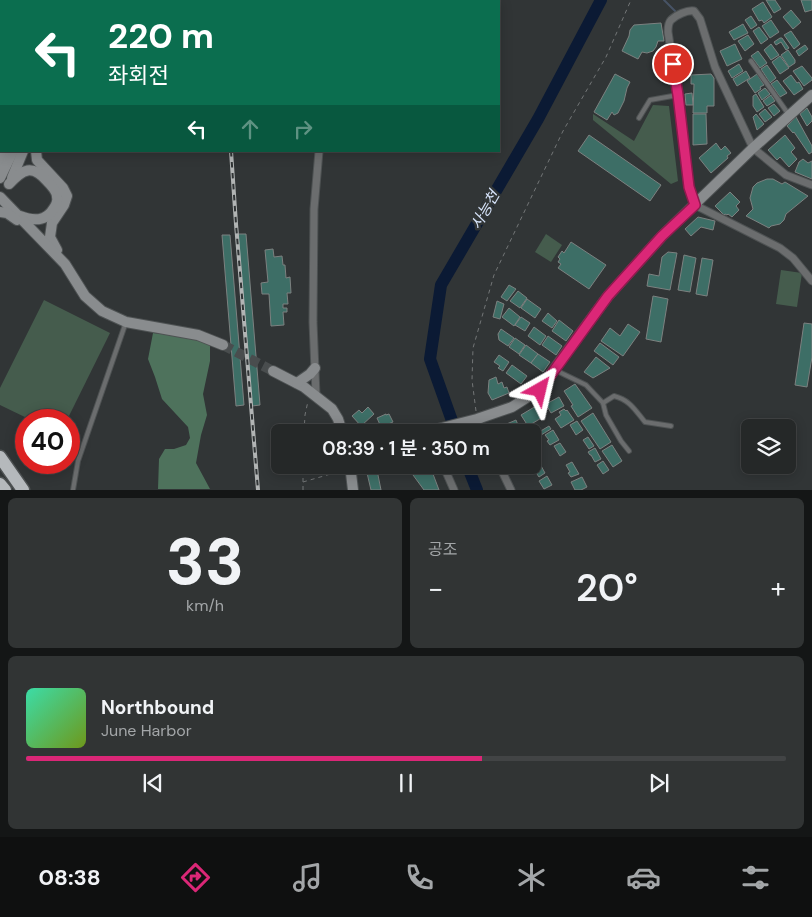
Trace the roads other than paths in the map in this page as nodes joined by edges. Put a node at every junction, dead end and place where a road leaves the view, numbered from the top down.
1 (751, 61) dead end
2 (678, 95) junction
3 (812, 95) edge
4 (789, 115) junction
5 (639, 118) dead end
6 (753, 148) junction
7 (13, 152) edge
8 (23, 152) edge
9 (36, 152) edge
10 (319, 152) edge
11 (4, 181) edge
12 (812, 185) edge
13 (0, 197) edge
14 (695, 205) junction
15 (0, 212) edge
16 (19, 216) junction
17 (34, 230) junction
18 (65, 264) junction
19 (812, 281) edge
20 (126, 322) junction
21 (223, 346) tunnel mouth
22 (316, 368) junction
23 (555, 370) junction
24 (273, 371) tunnel mouth
25 (297, 383) junction
26 (312, 398) junction
27 (603, 402) junction
28 (474, 420) junction
29 (340, 424) edge
30 (459, 424) edge
31 (477, 424) edge
32 (671, 426) dead end
33 (629, 451) dead end
34 (0, 457) edge
35 (0, 467) edge
36 (353, 474) edge
37 (447, 474) edge
38 (503, 474) edge
39 (0, 484) edge
40 (352, 489) edge
41 (6, 490) edge
42 (22, 490) edge
43 (73, 490) edge
44 (454, 490) edge
45 (511, 490) edge

1 - 4 lane
2 - 5 lane
2 - 6 street
2 - 14 street
3 - 4 main road
4 - 6 main road
6 - 12 street
6 - 14 main road
7 - 11 main road
8 - 11 main road
9 - 18 main road
10 - 22 street
11 - 13 main road
11 - 16 main road
13 - 16 main road
14 - 19 street
14 - 23 main road
15 - 17 main road
16 - 17 main road
17 - 18 main road
18 - 20 main road
20 - 21 main road
20 - 43 lane
22 - 25 main road
22 - 26 street
23 - 27 lane
23 - 28 main road
24 - 25 main road
25 - 26 main road
26 - 29 main road
27 - 32 lane
27 - 33 lane
28 - 30 main road
28 - 31 street
34 - 42 highway
35 - 42 highway
36 - 40 main road
37 - 44 street
38 - 45 street
39 - 41 highway

